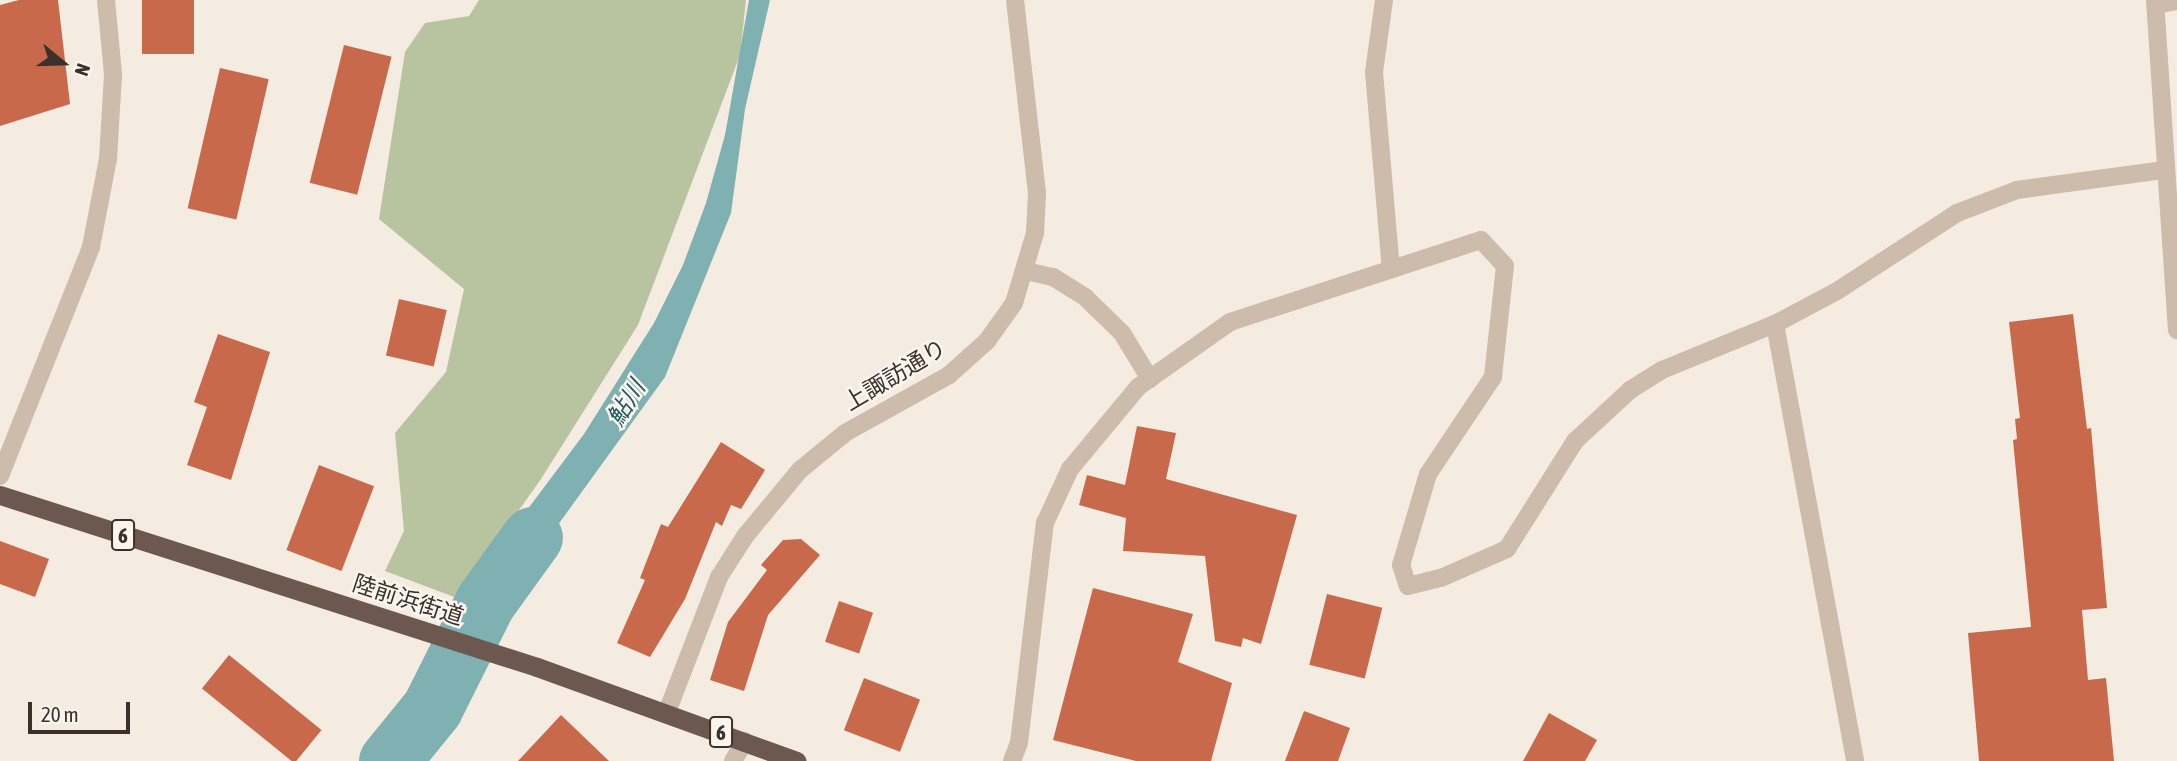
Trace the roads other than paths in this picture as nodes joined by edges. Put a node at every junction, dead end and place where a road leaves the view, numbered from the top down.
1 (106, 0) edge
2 (1015, 0) edge
3 (1384, 0) edge
4 (2177, 1) edge
5 (2156, 2) edge
6 (2163, 170) junction
7 (1391, 269) junction
8 (1026, 271) junction
9 (2176, 306) edge
10 (1775, 324) junction
11 (2177, 330) edge
12 (1150, 379) junction
13 (0, 477) edge
14 (0, 495) edge
15 (667, 712) junction
16 (745, 741) junction
17 (733, 761) edge
18 (797, 761) edge
19 (1012, 761) edge
20 (1855, 761) edge

1 - 13 street
2 - 8 street, 上諏訪通り
3 - 7 street
4 - 5 street
5 - 6 street
6 - 9 street
6 - 10 street
7 - 10 street
7 - 12 street
8 - 12 street
8 - 15 street, 上諏訪通り
9 - 11 street
10 - 20 street
12 - 19 street
14 - 15 highway, 陸前浜街道 / 6
15 - 16 highway, 陸前浜街道 / 6
16 - 17 street
16 - 18 highway, 陸前浜街道 / 6

